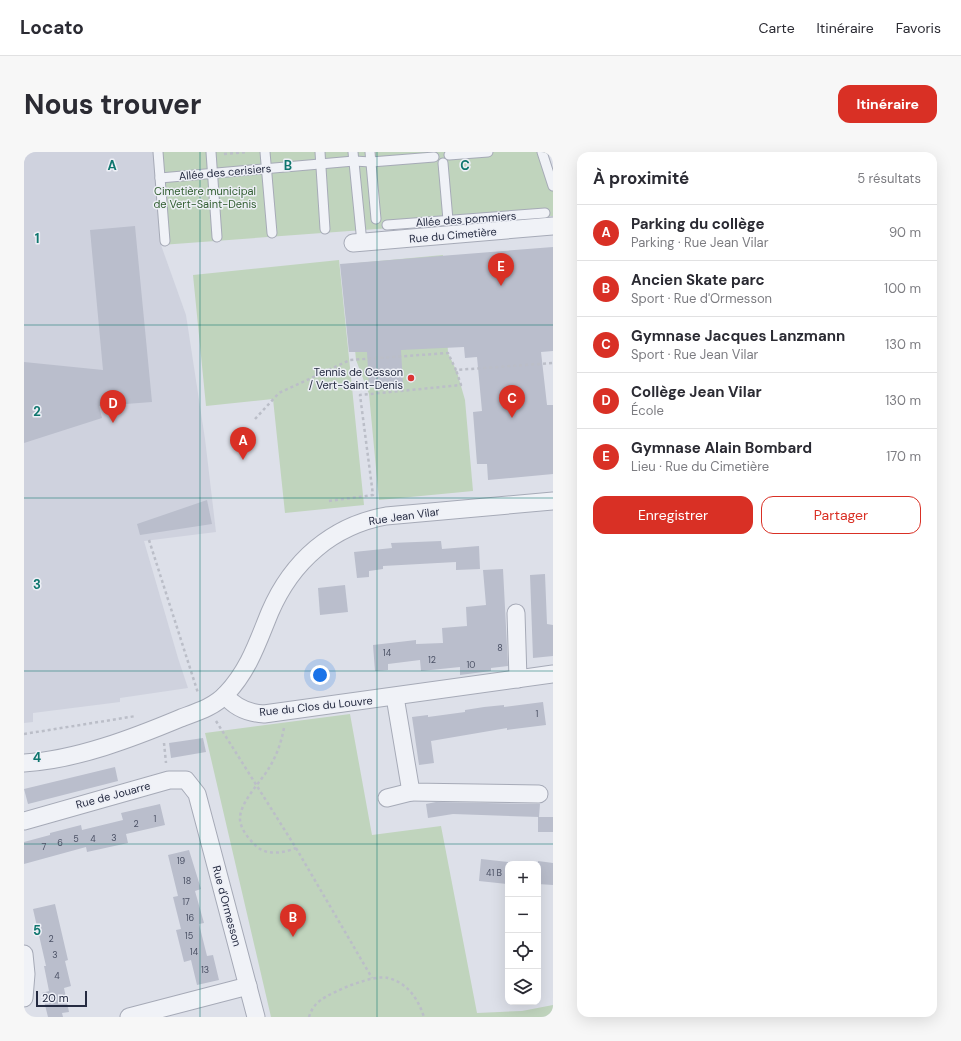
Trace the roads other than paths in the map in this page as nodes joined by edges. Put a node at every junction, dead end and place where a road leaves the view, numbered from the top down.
1 (158, 152) edge
2 (265, 152) edge
3 (320, 152) edge
4 (370, 152) edge
5 (488, 152) edge
6 (542, 152) edge
7 (211, 153) edge
8 (436, 154) edge
9 (447, 154) edge
10 (353, 157) edge
11 (371, 162) junction
12 (443, 163) junction
13 (321, 164) junction
14 (267, 169) junction
15 (212, 174) junction
16 (160, 178) junction
17 (553, 186) edge
18 (376, 219) dead end
19 (448, 220) junction
20 (549, 220) edge
21 (387, 225) dead end
22 (325, 229) dead end
23 (272, 233) dead end
24 (217, 237) dead end
25 (359, 239) joint
26 (165, 241) dead end
27 (553, 502) edge
28 (516, 613) dead end
29 (553, 674) edge
30 (518, 679) junction
31 (225, 695) junction
32 (395, 697) junction
33 (24, 763) edge
34 (410, 792) junction
35 (197, 794) joint
36 (539, 794) dead end
37 (387, 798) dead end
38 (24, 821) edge
39 (24, 954) edge
40 (248, 986) junction
41 (24, 998) edge
42 (129, 1017) edge
43 (256, 1017) edge

1 - 16 lane
2 - 14 lane
3 - 13 lane
4 - 11 lane
5 - 9 lane
6 - 17 lane
7 - 15 lane
8 - 11 lane, Allée des cerisiers
8 - 12 lane
9 - 12 lane
10 - 11 lane, Allée des cerisiers
10 - 13 lane, Allée des cerisiers
10 - 25 lane
11 - 18 lane
12 - 19 lane
13 - 14 lane, Allée des cerisiers
13 - 22 lane
14 - 15 lane, Allée des cerisiers
14 - 23 lane
15 - 16 lane, Allée des cerisiers
15 - 24 lane
16 - 26 lane
19 - 20 lane, Allée des pommiers
19 - 21 lane, Allée des pommiers
20 - 25 street, Rue du Cimetière
27 - 31 street, Rue Jean Vilar
28 - 30 street
29 - 30 street, Rue du Clos du Louvre
30 - 32 street, Rue du Clos du Louvre
31 - 32 street, Rue du Clos du Louvre
31 - 33 street
32 - 34 street
34 - 36 street
34 - 37 street
35 - 38 street, Rue de Jouarre
35 - 40 street, Rue d'Ormesson
39 - 41 street
40 - 42 street
40 - 43 street, Rue d'Ormesson

